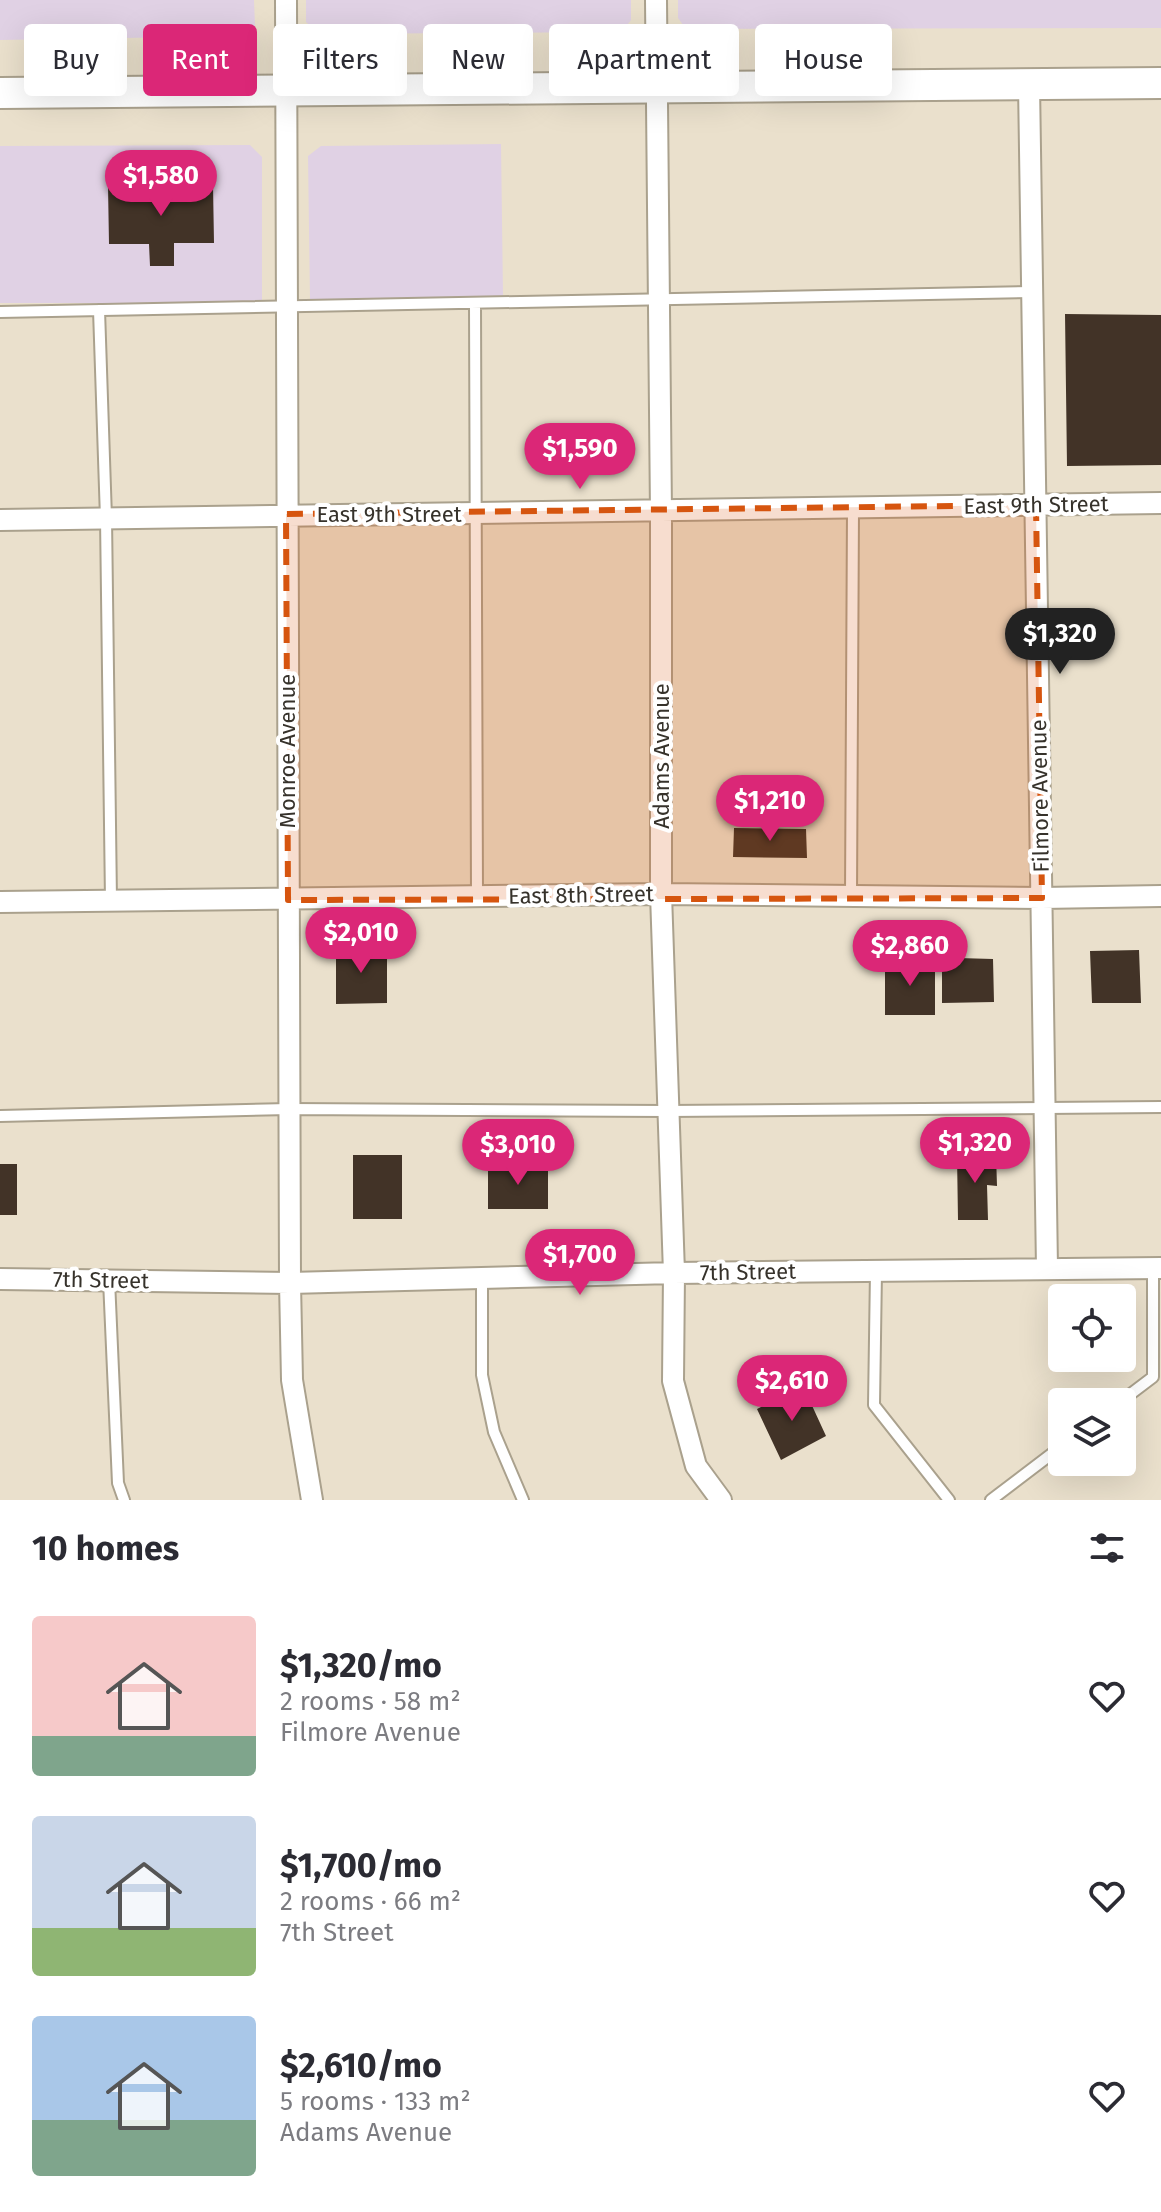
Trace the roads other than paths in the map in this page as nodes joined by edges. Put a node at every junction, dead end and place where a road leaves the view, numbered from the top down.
1 (286, 0) edge
2 (656, 0) edge
3 (286, 24) edge
4 (656, 24) edge
5 (1161, 83) edge
6 (1029, 84) junction
7 (739, 86) edge
8 (549, 88) edge
9 (407, 89) edge
10 (273, 90) edge
11 (0, 93) edge
12 (287, 96) edge
13 (656, 96) edge
14 (1032, 292) junction
15 (659, 301) junction
16 (475, 305) junction
17 (286, 308) junction
18 (99, 310) junction
19 (0, 312) edge
20 (1161, 503) edge
21 (1036, 505) junction
22 (853, 509) junction
23 (475, 513) junction
24 (661, 513) junction
25 (286, 514) junction
26 (106, 518) junction
27 (0, 520) edge
28 (661, 894) junction
29 (477, 896) junction
30 (851, 896) junction
31 (1161, 896) edge
32 (1042, 898) junction
33 (288, 900) junction
34 (111, 901) junction
35 (0, 902) edge
36 (1161, 1107) edge
37 (289, 1109) junction
38 (1045, 1109) junction
39 (668, 1111) junction
40 (0, 1116) edge
41 (1047, 1268) junction
42 (1157, 1268) edge
43 (876, 1271) junction
44 (674, 1273) junction
45 (482, 1278) junction
46 (0, 1279) edge
47 (109, 1280) junction
48 (290, 1283) junction
49 (1136, 1390) edge
50 (1048, 1457) edge
51 (124, 1500) edge
52 (312, 1500) edge
53 (523, 1500) edge
54 (721, 1500) edge
55 (949, 1500) edge
56 (991, 1500) edge

1 - 3 street, Monroe Avenue
2 - 4 street, Adams Avenue
5 - 6 main road
6 - 7 main road
6 - 14 street, Filmore Avenue
8 - 9 main road
10 - 11 main road
12 - 17 street, Monroe Avenue
13 - 15 street, Adams Avenue
14 - 15 lane
14 - 21 street, Filmore Avenue
15 - 16 lane
15 - 24 street, Adams Avenue
16 - 17 lane
16 - 23 lane
17 - 18 lane
17 - 25 street, Monroe Avenue
18 - 19 lane
18 - 26 lane
20 - 21 street, East 9th Street
21 - 22 street, East 9th Street
21 - 32 street, Filmore Avenue
22 - 24 street, East 9th Street
22 - 30 lane
23 - 24 street, East 9th Street
23 - 25 street, East 9th Street
23 - 29 lane
24 - 28 street, Adams Avenue
25 - 26 street, East 9th Street
25 - 33 street, Monroe Avenue
26 - 27 street, East 9th Street
26 - 34 lane
28 - 29 street, East 8th Street
28 - 30 street, East 8th Street
28 - 39 street, Adams Avenue
29 - 33 street, East 8th Street
30 - 32 street, East 8th Street
31 - 32 street, East 8th Street
32 - 38 street, Filmore Avenue
33 - 34 street, East 8th Street
33 - 37 street, Monroe Avenue
34 - 35 street, East 8th Street
36 - 38 lane
37 - 39 lane
37 - 40 lane
37 - 48 street, Monroe Avenue
38 - 39 lane
38 - 41 street, Filmore Avenue
39 - 44 street, Adams Avenue
41 - 42 street, 7th Street
41 - 43 street, 7th Street
42 - 49 lane
43 - 44 street, 7th Street
43 - 55 lane
44 - 45 street, 7th Street
44 - 54 street, Adams Avenue
45 - 48 street, 7th Street
45 - 53 lane
46 - 47 street, 7th Street
47 - 48 street, 7th Street
47 - 51 lane
48 - 52 street, Monroe Avenue
50 - 56 lane

